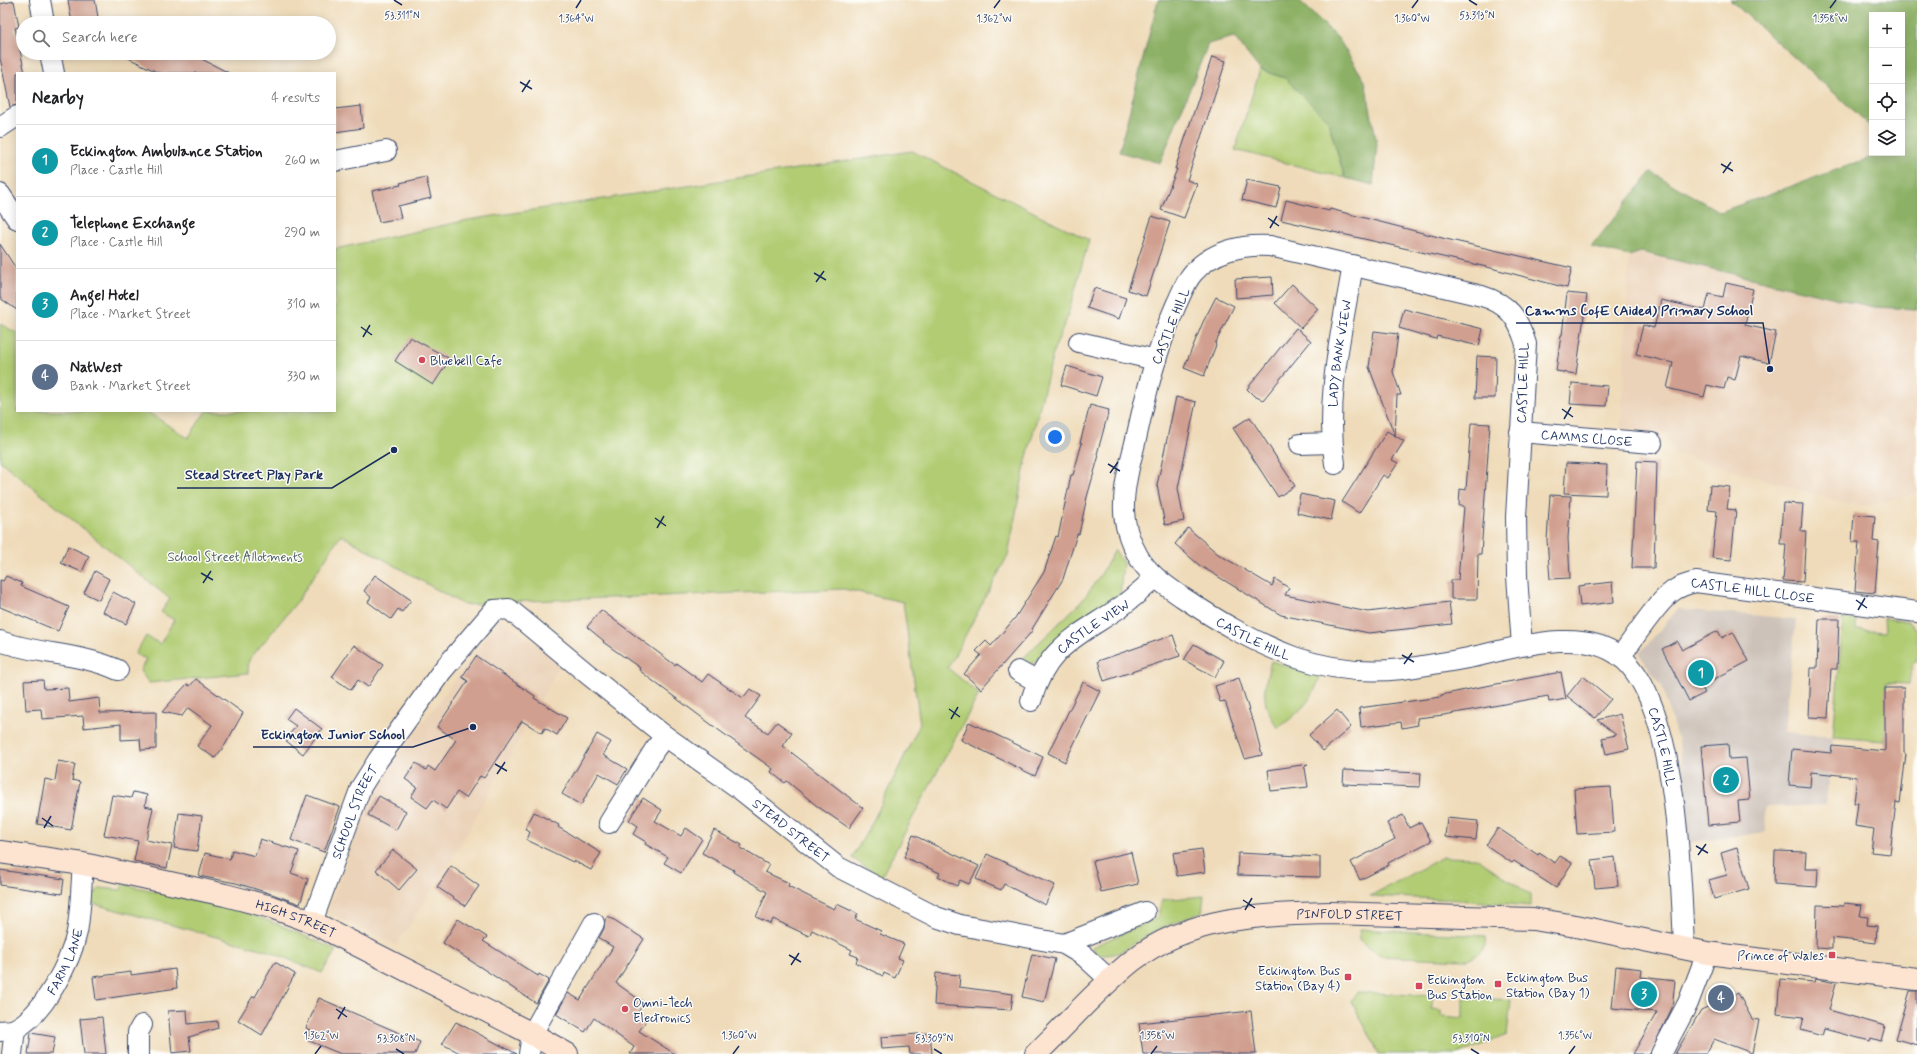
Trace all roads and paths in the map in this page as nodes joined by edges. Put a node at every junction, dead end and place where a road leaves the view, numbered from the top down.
1 (40, 0) edge
2 (43, 16) edge
3 (51, 60) edge
4 (54, 72) edge
5 (16, 117) edge
6 (0, 127) edge
7 (386, 151) dead end
8 (336, 161) edge
9 (0, 194) edge
10 (16, 218) edge
11 (1353, 265) junction
12 (1079, 342) dead end
13 (1156, 360) junction
14 (1520, 432) junction
15 (1332, 443) junction
16 (1652, 443) dead end
17 (1300, 444) dead end
18 (1335, 464) dead end
19 (1155, 578) junction
20 (509, 609) joint
21 (1917, 612) edge
22 (0, 641) edge
23 (1522, 646) junction
24 (1620, 657) junction
25 (118, 670) dead end
26 (1018, 671) dead end
27 (1036, 681) junction
28 (1031, 701) dead end
29 (665, 736) junction
30 (610, 823) dead end
31 (0, 852) edge
32 (83, 864) junction
33 (1145, 912) dead end
34 (312, 922) junction
35 (594, 923) dead end
36 (1064, 944) junction
37 (1684, 948) junction
38 (1707, 953) junction
39 (1917, 979) edge
40 (1110, 980) junction
41 (142, 1024) dead end
42 (7, 1030) edge
43 (531, 1044) edge
44 (12, 1054) edge
45 (138, 1054) edge
46 (567, 1054) edge
47 (1036, 1054) edge
48 (1661, 1054) edge

1 - 2 street
3 - 4 street
5 - 6 street
7 - 8 street
9 - 10 street
11 - 13 street, CASTLE HILL
11 - 14 street, CASTLE HILL
11 - 15 street, LADY BANK VIEW
12 - 13 street
13 - 19 street, CASTLE HILL
14 - 16 street, CAMMS CLOSE
14 - 23 street, CASTLE HILL
15 - 17 street
15 - 18 street, LADY BANK VIEW
19 - 23 street, CASTLE HILL
19 - 27 street, CASTLE VIEW
20 - 29 street, STEAD STREET
20 - 34 street, SCHOOL STREET
21 - 24 street, CASTLE HILL CLOSE
22 - 25 street
23 - 24 street, CASTLE HILL
24 - 37 street, CASTLE HILL
26 - 27 street
27 - 28 street, CASTLE VIEW
29 - 30 street
29 - 36 street, STEAD STREET
31 - 32 main road, HIGH STREET
32 - 34 main road, HIGH STREET
32 - 42 street, FARM LANE
33 - 36 street
34 - 43 main road, HIGH STREET
35 - 43 street
36 - 40 street, STEAD STREET
37 - 38 main road, PINFOLD STREET
37 - 40 main road, PINFOLD STREET
38 - 39 main road, PINFOLD STREET
38 - 48 street
40 - 47 main road, PINFOLD STREET
41 - 45 street
42 - 44 street
43 - 46 main road, HIGH STREET

